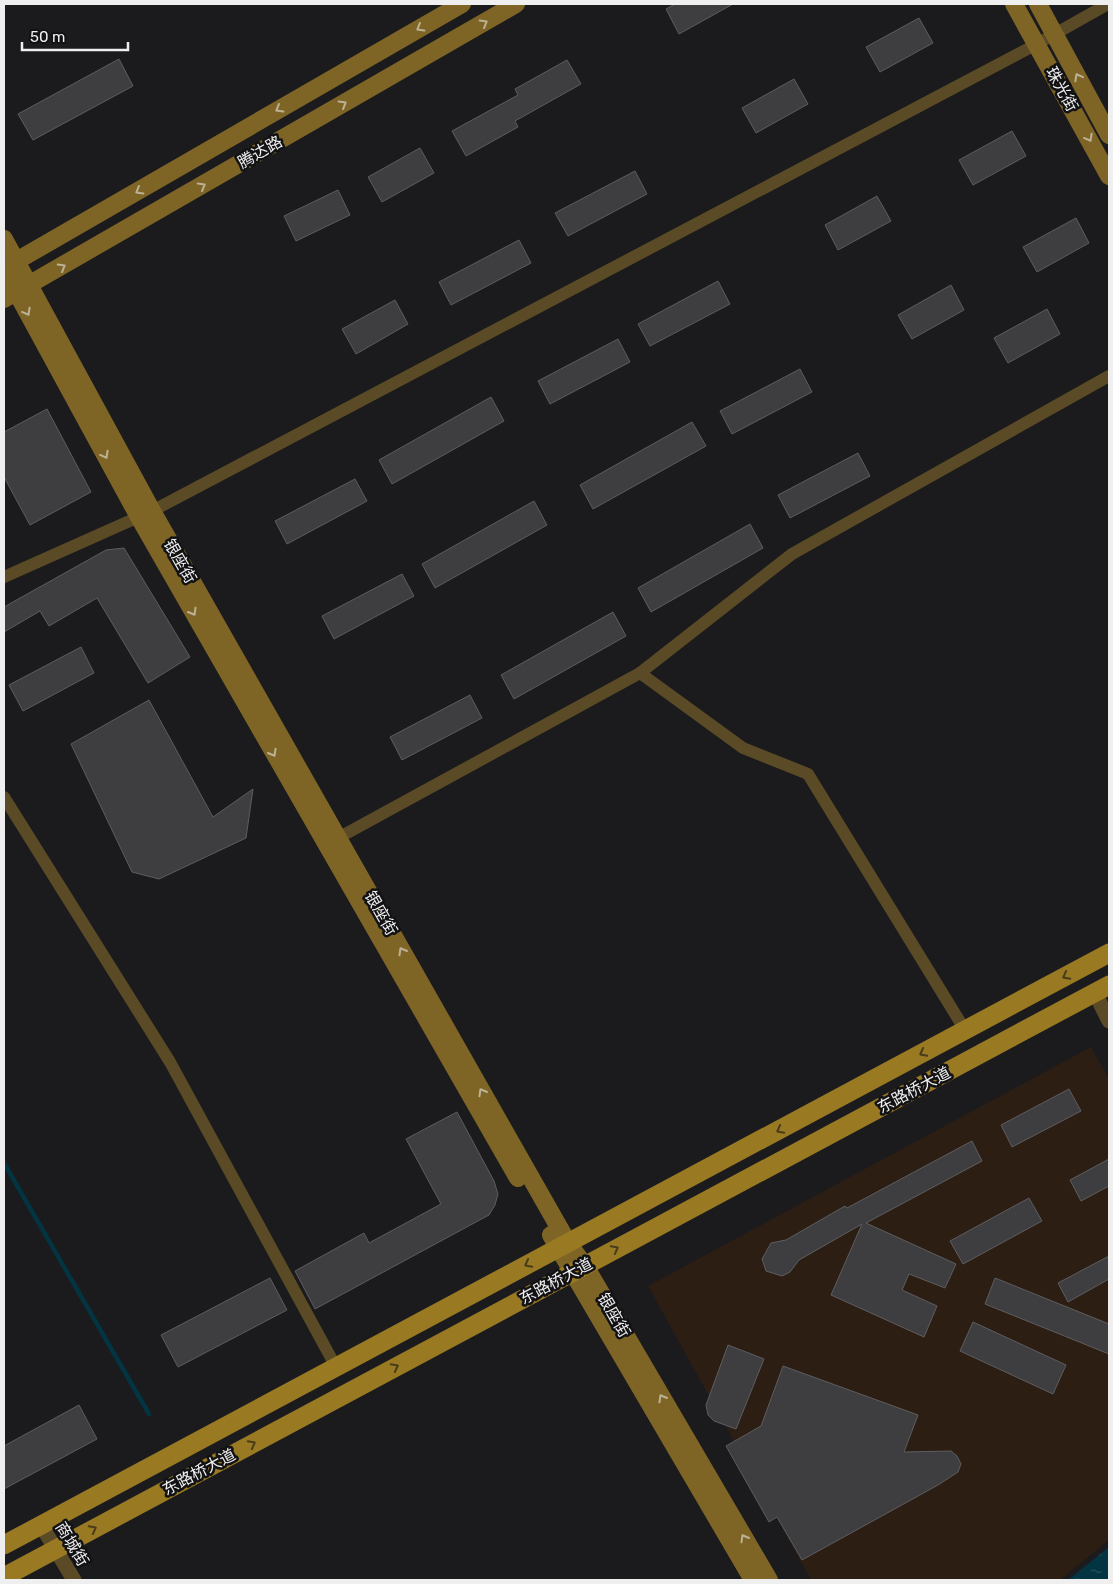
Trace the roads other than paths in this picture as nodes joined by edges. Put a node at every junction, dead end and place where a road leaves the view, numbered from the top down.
1 (462, 4) edge
2 (516, 4) edge
3 (1014, 4) edge
4 (1038, 4) edge
5 (1108, 4) edge
6 (1055, 34) junction
7 (1037, 44) junction
8 (1109, 135) edge
9 (1109, 176) edge
10 (4, 239) edge
11 (8, 266) edge
12 (16, 293) edge
13 (1109, 376) edge
14 (145, 514) junction
15 (4, 577) edge
16 (640, 673) junction
17 (4, 797) edge
18 (338, 838) junction
19 (1109, 953) edge
20 (1102, 989) edge
21 (1109, 1021) edge
22 (965, 1030) junction
23 (563, 1245) junction
24 (579, 1269) junction
25 (336, 1367) junction
26 (40, 1525) junction
27 (4, 1545) edge
28 (55, 1549) junction
29 (4, 1577) edge
30 (74, 1580) edge
31 (754, 1580) edge
32 (769, 1580) edge

1 -> 11 main road, 腾达路
12 -> 2 main road, 腾达路
3 - 7 main road, 珠光街
4 - 6 main road, 珠光街
5 - 6 street
6 - 7 street
8 -> 6 main road, 珠光街
7 -> 9 main road, 珠光街
7 - 14 street
10 - 11 main road
11 - 12 main road
12 - 14 main road
13 - 16 street
14 - 15 street
14 - 18 main road, 银座街
14 -> 23 main road
16 - 18 street
16 - 22 street
17 - 25 street
23 -> 18 main road, 银座街
19 -> 22 main road, 东路桥大道
20 - 21 street
24 -> 20 main road, 东路桥大道
22 -> 23 main road, 东路桥大道
23 - 24 main road, 银座街
23 -> 25 main road, 东路桥大道
28 -> 24 main road, 东路桥大道
24 - 31 main road
32 -> 24 main road, 银座街
25 - 26 main road, 东路桥大道
26 - 27 main road, 东路桥大道
26 - 28 street, 商城街
28 - 29 main road, 东路桥大道
28 - 30 street, 商城街

